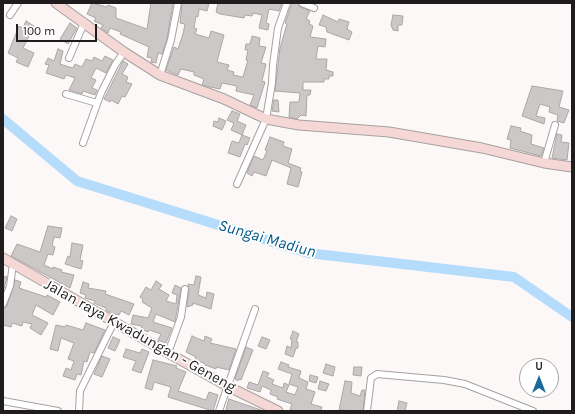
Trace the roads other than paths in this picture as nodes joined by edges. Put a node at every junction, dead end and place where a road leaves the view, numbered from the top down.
1 (18, 3) edge
2 (56, 3) edge
3 (178, 3) edge
4 (287, 3) edge
5 (302, 3) edge
6 (314, 8) dead end
7 (10, 15) dead end
8 (84, 23) junction
9 (124, 52) junction
10 (69, 58) dead end
11 (160, 75) junction
12 (66, 94) dead end
13 (97, 103) junction
14 (266, 119) junction
15 (555, 125) dead end
16 (83, 143) dead end
17 (544, 163) junction
18 (572, 168) edge
19 (237, 184) dead end
20 (3, 258) edge
21 (13, 264) junction
22 (185, 289) dead end
23 (3, 304) edge
24 (255, 308) dead end
25 (114, 322) junction
26 (168, 353) junction
27 (227, 386) junction
28 (3, 401) edge
29 (58, 411) edge
30 (79, 411) edge
31 (220, 411) edge
32 (278, 411) edge
33 (368, 411) edge
34 (533, 411) edge

1 - 7 street
2 - 8 street
3 - 11 street
4 - 14 street
5 - 6 street
8 - 9 street
8 - 10 street
9 - 11 street
9 - 13 street
11 - 14 street
12 - 13 street
13 - 16 street
14 - 17 street
14 - 19 street
15 - 17 street
17 - 18 street
20 - 21 street, Jalan raya Kwadungan - Geneng
21 - 23 street
21 - 25 street, Jalan raya Kwadungan - Geneng
22 - 26 street
24 - 27 street
25 - 26 street, Jalan raya Kwadungan - Geneng
25 - 30 street
26 - 27 street, Jalan raya Kwadungan - Geneng
27 - 31 street
27 - 32 street, Jalan raya Kwadungan - Geneng
28 - 29 street
33 - 34 street

